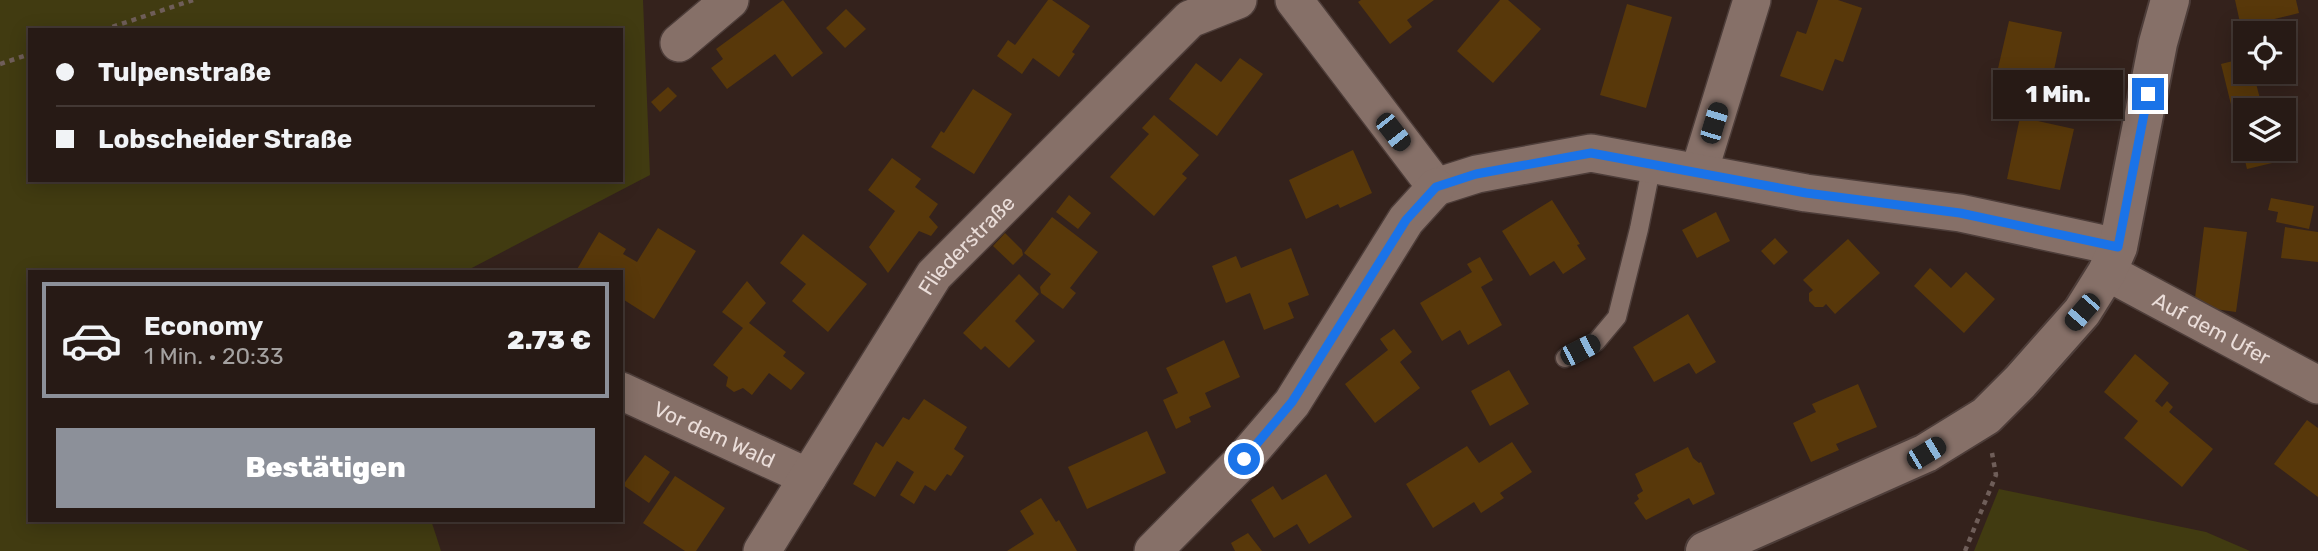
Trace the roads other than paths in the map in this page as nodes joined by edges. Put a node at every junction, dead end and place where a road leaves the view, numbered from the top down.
1 (730, 0) edge
2 (1238, 0) edge
3 (1294, 0) edge
4 (1752, 0) edge
5 (2170, 0) edge
6 (679, 43) dead end
7 (1652, 164) junction
8 (1699, 172) junction
9 (1436, 187) junction
10 (2113, 259) junction
11 (1565, 358) dead end
12 (2318, 385) edge
13 (623, 392) edge
14 (808, 477) junction
15 (1713, 549) edge
16 (762, 551) edge
17 (1153, 551) edge

1 - 6 street
2 - 14 street, Fliederstraße
3 - 9 street
4 - 8 street
5 - 10 street
7 - 8 street, Auf dem Ufer
7 - 9 street, Auf dem Ufer
7 - 11 lane
8 - 10 street, Auf dem Ufer
9 - 17 street
10 - 12 street, Auf dem Ufer
10 - 15 street
13 - 14 street, Vor dem Wald
14 - 16 street, Fliederstraße

